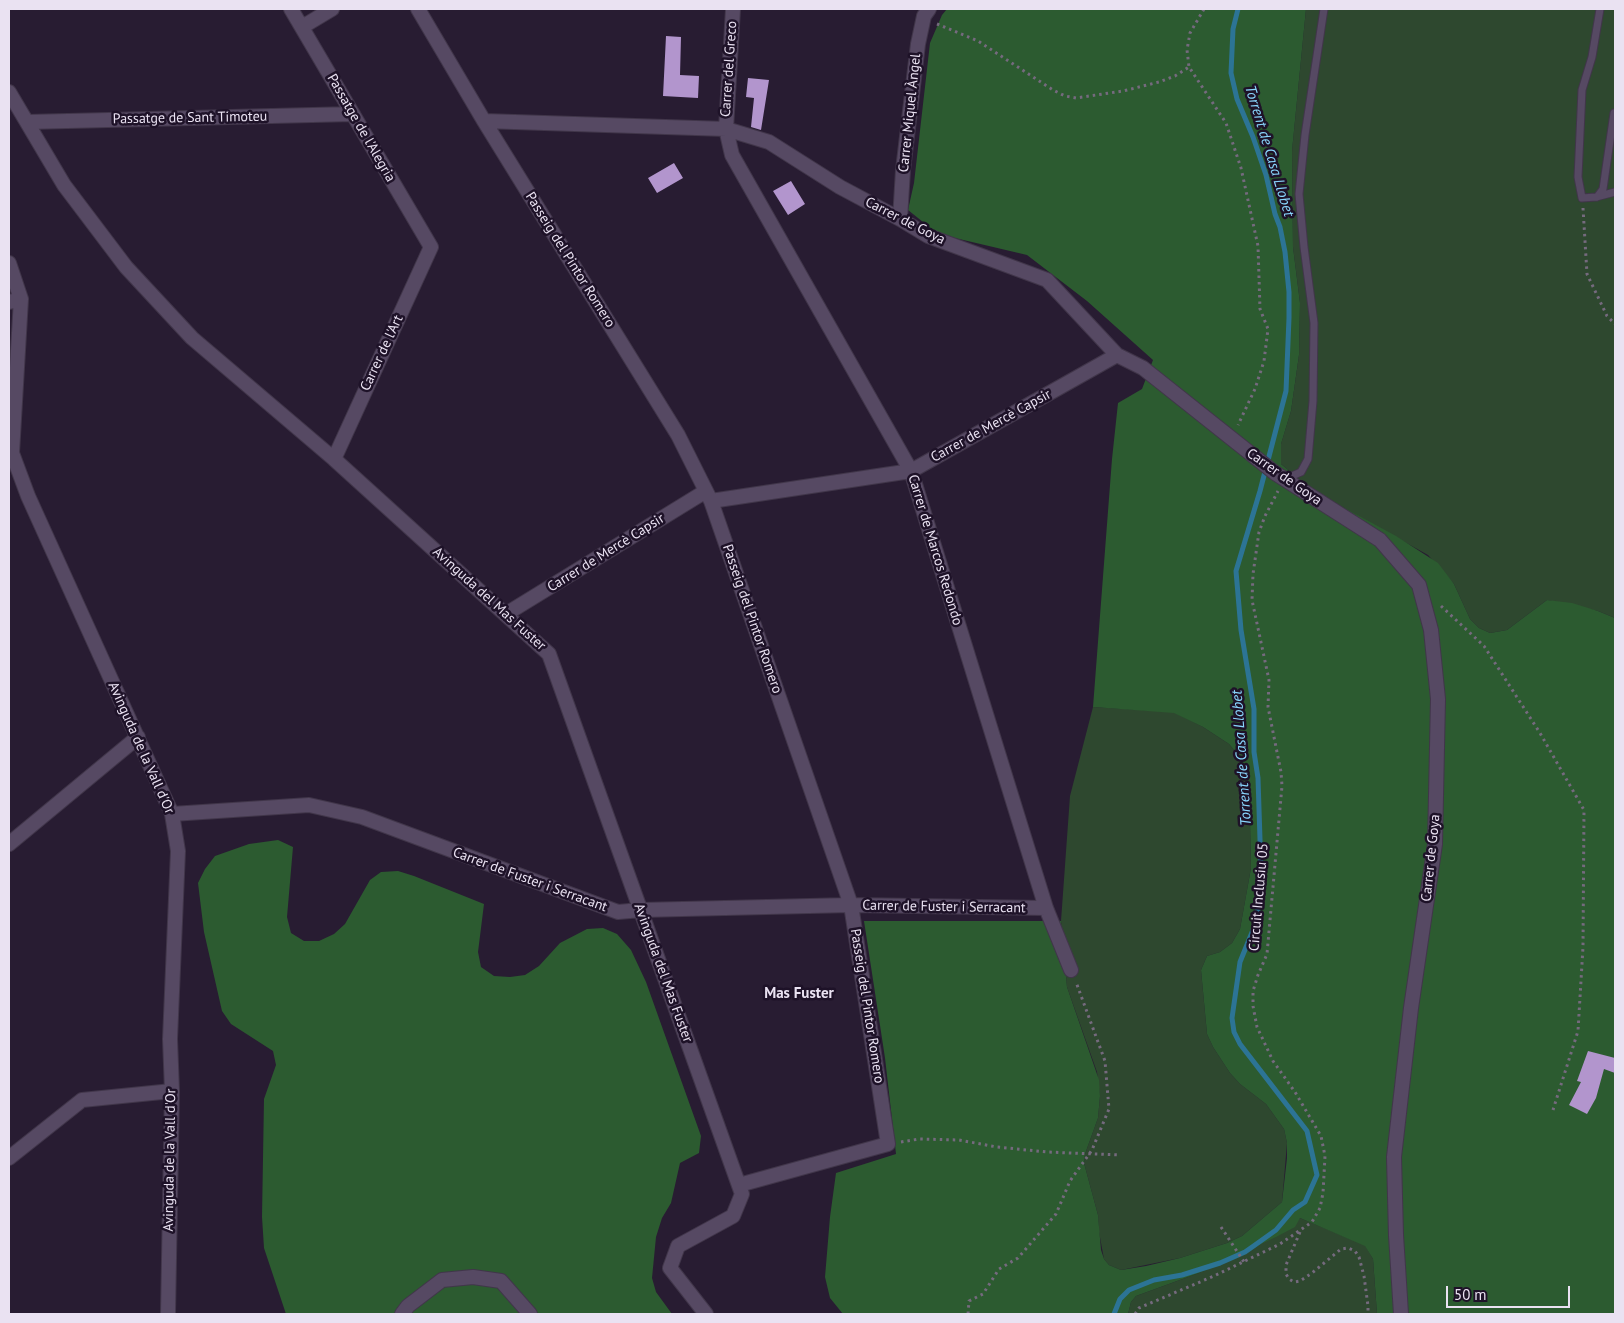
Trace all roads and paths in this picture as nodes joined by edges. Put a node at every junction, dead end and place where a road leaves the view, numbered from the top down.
1 (291, 9) edge
2 (332, 9) edge
3 (418, 9) edge
4 (733, 9) edge
5 (1204, 9) edge
6 (1324, 9) edge
7 (1600, 9) edge
8 (921, 11) edge
9 (302, 27) junction
10 (1189, 67) junction
11 (9, 92) edge
12 (1615, 112) edge
13 (353, 114) junction
14 (484, 121) junction
15 (27, 122) junction
16 (726, 130) junction
17 (1612, 149) edge
18 (1615, 192) edge
19 (1596, 197) junction
20 (1582, 198) junction
21 (900, 219) junction
22 (431, 247) joint
23 (9, 263) edge
24 (15, 300) edge
25 (1615, 324) edge
26 (1117, 355) junction
27 (1232, 439) junction
28 (10, 453) edge
29 (334, 458) junction
30 (911, 471) junction
31 (1280, 476) junction
32 (709, 496) junction
33 (1440, 605) dead end
34 (506, 614) junction
35 (138, 737) junction
36 (172, 814) junction
37 (9, 844) edge
38 (851, 905) junction
39 (1046, 908) junction
40 (641, 910) junction
41 (1071, 970) joint
42 (172, 1091) junction
43 (1553, 1110) dead end
44 (888, 1144) junction
45 (1089, 1154) junction
46 (1120, 1154) dead end
47 (9, 1158) edge
48 (739, 1184) junction
49 (1221, 1227) dead end
50 (1300, 1232) junction
51 (1244, 1262) junction
52 (168, 1314) edge
53 (402, 1314) edge
54 (530, 1314) edge
55 (706, 1314) edge
56 (968, 1314) edge
57 (1135, 1314) edge
58 (1368, 1314) edge
59 (1401, 1314) edge

1 - 9 street, Passatge de l'Alegria
2 - 9 street
3 - 14 street, Passeig del Pintor Romero
4 - 16 street, Carrer del Greco
5 - 10 path
6 - 31 lane
7 - 20 lane
8 - 10 path
8 - 21 street, Carrer Miquel Àngel
9 - 13 street, Passatge de l'Alegria
10 - 27 path
11 - 15 street, Avinguda del Mas Fuster
12 - 17 lane
13 - 15 street, Passatge de Sant Timoteu
13 - 22 street, Passatge de l'Alegria
14 - 16 street, Carrer de Goya
14 - 32 street, Passeig del Pintor Romero
15 - 29 street, Avinguda del Mas Fuster
16 - 21 street, Carrer de Goya
16 - 30 street, Carrer de Marcos Redondo
17 - 19 lane
18 - 19 lane
19 - 20 lane
20 - 25 path
21 - 26 street, Carrer de Goya
22 - 29 street, Carrer de l'Art
23 - 24 street, Avinguda de la Vall d'Or
24 - 28 street, Avinguda de la Vall d'Or
26 - 27 street, Carrer de Goya
26 - 30 street, Carrer de Mercè Capsir
27 - 31 street, Carrer de Goya
28 - 35 street, Avinguda de la Vall d'Or
29 - 34 street, Avinguda del Mas Fuster
30 - 32 street, Carrer de Mercè Capsir
30 - 39 street, Carrer de Marcos Redondo
31 - 50 path, Circuit Inclusiu 05
31 - 59 street, Carrer de Goya
32 - 34 street, Carrer de Mercè Capsir
32 - 38 street, Passeig del Pintor Romero
33 - 43 path
34 - 40 street, Avinguda del Mas Fuster
35 - 36 street, Avinguda de la Vall d'Or
35 - 37 street
36 - 40 street, Carrer de Fuster i Serracant
36 - 42 street, Avinguda de la Vall d'Or
38 - 39 street, Carrer de Fuster i Serracant
38 - 40 street, Carrer de Fuster i Serracant
38 - 44 street, Passeig del Pintor Romero
39 - 41 street, Carrer de Marcos Redondo
40 - 48 street, Avinguda del Mas Fuster
41 - 45 path
42 - 47 street
42 - 52 street, Avinguda de la Vall d'Or
44 - 45 path
44 - 48 street
45 - 46 path
45 - 56 path
48 - 55 street, Avinguda del Mas Fuster
49 - 51 path
50 - 51 path, Circuit Inclusiu 05
50 - 58 path
51 - 57 path, Circuit Inclusiu 05
53 - 54 street

